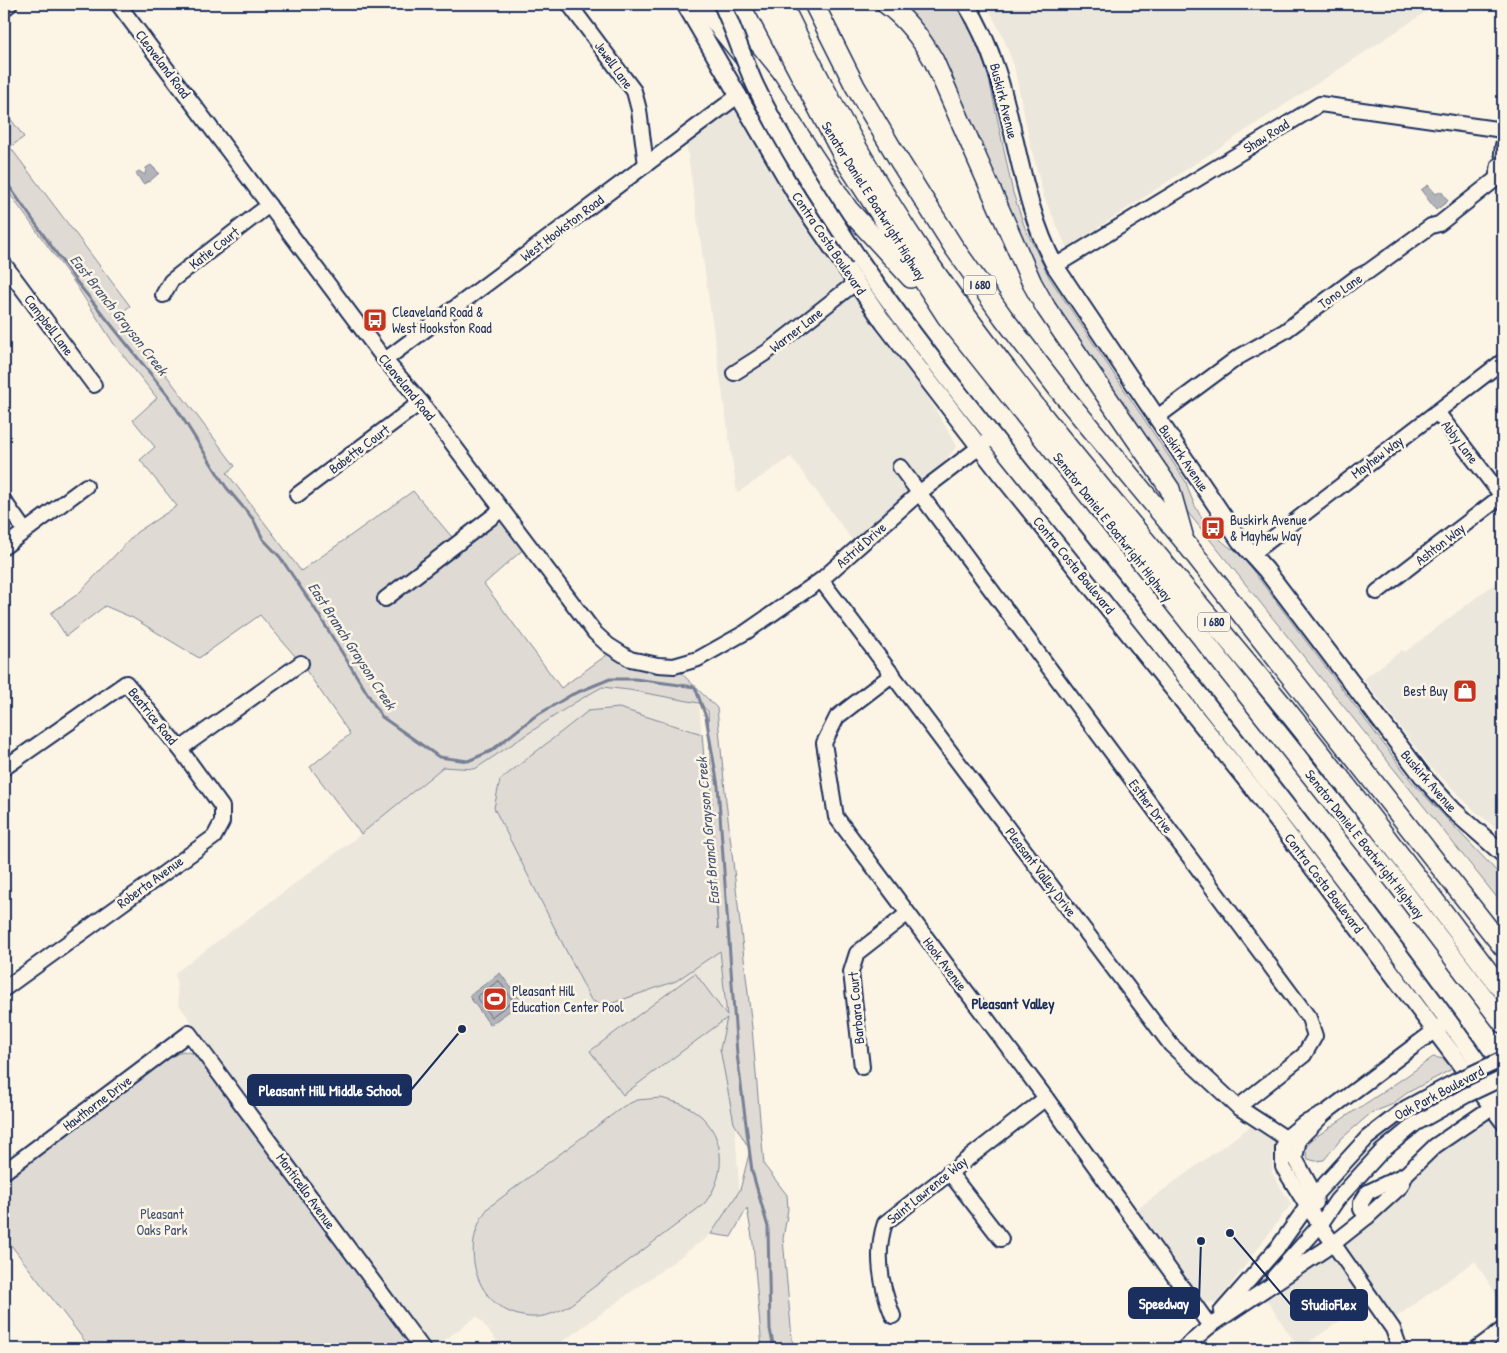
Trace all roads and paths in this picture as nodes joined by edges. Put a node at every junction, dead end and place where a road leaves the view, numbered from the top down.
1 (10, 4) edge
2 (118, 4) edge
3 (569, 4) edge
4 (685, 4) edge
5 (701, 4) edge
6 (722, 4) edge
7 (763, 4) edge
8 (782, 4) edge
9 (814, 4) edge
10 (886, 4) edge
11 (966, 4) edge
12 (4, 9) edge
13 (739, 95) junction
14 (1503, 130) edge
15 (1501, 154) edge
16 (646, 164) junction
17 (269, 205) junction
18 (4, 264) edge
19 (1055, 266) junction
20 (855, 283) junction
21 (163, 294) dead end
22 (947, 317) junction
23 (385, 360) junction
24 (1503, 361) edge
25 (734, 373) dead end
26 (94, 385) dead end
27 (421, 402) junction
28 (1437, 412) junction
29 (1156, 418) junction
30 (994, 436) junction
31 (979, 447) junction
32 (900, 467) dead end
33 (86, 486) dead end
34 (919, 493) junction
35 (297, 495) dead end
36 (1503, 496) edge
37 (4, 502) edge
38 (501, 510) junction
39 (26, 530) junction
40 (1184, 541) junction
41 (4, 547) edge
42 (1252, 554) junction
43 (821, 580) junction
44 (1377, 592) dead end
45 (385, 599) dead end
46 (722, 645) joint
47 (301, 663) dead end
48 (893, 674) junction
49 (180, 750) junction
50 (4, 768) edge
51 (1503, 854) edge
52 (907, 914) junction
53 (1486, 924) junction
54 (1503, 941) edge
55 (1503, 947) edge
56 (4, 988) edge
57 (1503, 991) edge
58 (1503, 1023) edge
59 (1442, 1025) junction
60 (189, 1033) joint
61 (1503, 1059) edge
62 (862, 1067) dead end
63 (1503, 1078) edge
64 (1046, 1098) junction
65 (1499, 1101) edge
66 (1238, 1107) junction
67 (1325, 1113) junction
68 (1503, 1121) edge
69 (1286, 1139) junction
70 (4, 1172) edge
71 (949, 1172) junction
72 (1311, 1200) junction
73 (1320, 1225) junction
74 (1001, 1239) dead end
75 (1333, 1244) junction
76 (1261, 1292) junction
77 (893, 1316) dead end
78 (1210, 1326) junction
79 (1503, 1329) edge
80 (423, 1349) edge
81 (1183, 1349) edge
82 (1400, 1349) edge
83 (1476, 1349) edge

1 - 12 street
2 - 17 street, Cleaveland Road
3 - 16 street, Jewell Lane
4 - 13 main road, Contra Costa Boulevard
5 - 22 highway
6 - 30 main road, Contra Costa Boulevard, bridge
7 - 22 highway, Senator Daniel E Boatwright Highway / I 680
8 - 57 highway, I 680
9 - 40 highway, I 680
10 - 40 highway
11 - 19 main road, Buskirk Avenue
13 - 16 street, West Hookston Road
13 - 20 main road, Contra Costa Boulevard
14 - 19 street, Shaw Road
15 - 29 street, Tono Lane
16 - 23 street, West Hookston Road
17 - 21 street, Katie Court
17 - 23 street, Cleaveland Road
18 - 26 street, Campbell Lane
19 - 29 main road, Buskirk Avenue
20 - 25 street, Warner Lane
20 - 31 main road, Contra Costa Boulevard
22 - 58 highway, Senator Daniel E Boatwright Highway / I 680
23 - 27 street, Cleaveland Road
24 - 28 street, Mayhew Way
27 - 35 street, Babette Court
27 - 38 street, Cleaveland Road
28 - 36 street, Abby Lane
28 - 42 street, Mayhew Way
29 - 42 main road, Buskirk Avenue
30 - 31 street, Astrid Drive
30 - 59 main road, Contra Costa Boulevard
31 - 34 street, Astrid Drive
31 - 59 main road, Contra Costa Boulevard
32 - 34 street, Esther Drive
33 - 39 street
34 - 43 street, Astrid Drive
34 - 66 street, Esther Drive
36 - 44 street, Ashton Way
37 - 39 street
38 - 45 street
38 - 46 street, Cleaveland Road
39 - 41 street
40 - 53 highway, I 680
42 - 51 main road, Buskirk Avenue
43 - 46 street, Astrid Drive
43 - 48 street, Pleasant Valley Drive
47 - 49 street, Beatrice Road
48 - 52 street, Hook Avenue
48 - 66 street, Pleasant Valley Drive
49 - 50 street, Beatrice Road
49 - 56 street, Roberta Avenue
52 - 62 street, Barbara Court
52 - 64 street, Hook Avenue
53 - 54 highway
53 - 55 highway, I 680
59 - 65 main road, Contra Costa Boulevard
59 - 67 street
60 - 70 street, Hawthorne Drive
60 - 80 street, Monticello Avenue
61 - 72 street, Oak Park Boulevard, bridge
63 - 73 street, Oak Park Boulevard, bridge
64 - 71 street, Saint Lawrence Way
64 - 78 street, Hook Avenue
65 - 68 main road, Contra Costa Boulevard
65 - 75 street, Oak Park Boulevard
66 - 69 street, Pleasant Valley Drive
67 - 69 street
67 - 72 street
69 - 72 street
71 - 74 street
71 - 77 street, Saint Lawrence Way
72 - 73 street
72 - 78 street, Oak Park Boulevard
73 - 75 street
73 - 76 street, Oak Park Boulevard
75 - 76 street, Oak Park Boulevard
75 - 82 street
76 - 78 street, Oak Park Boulevard
78 - 81 street, Oak Park Boulevard
79 - 83 street

